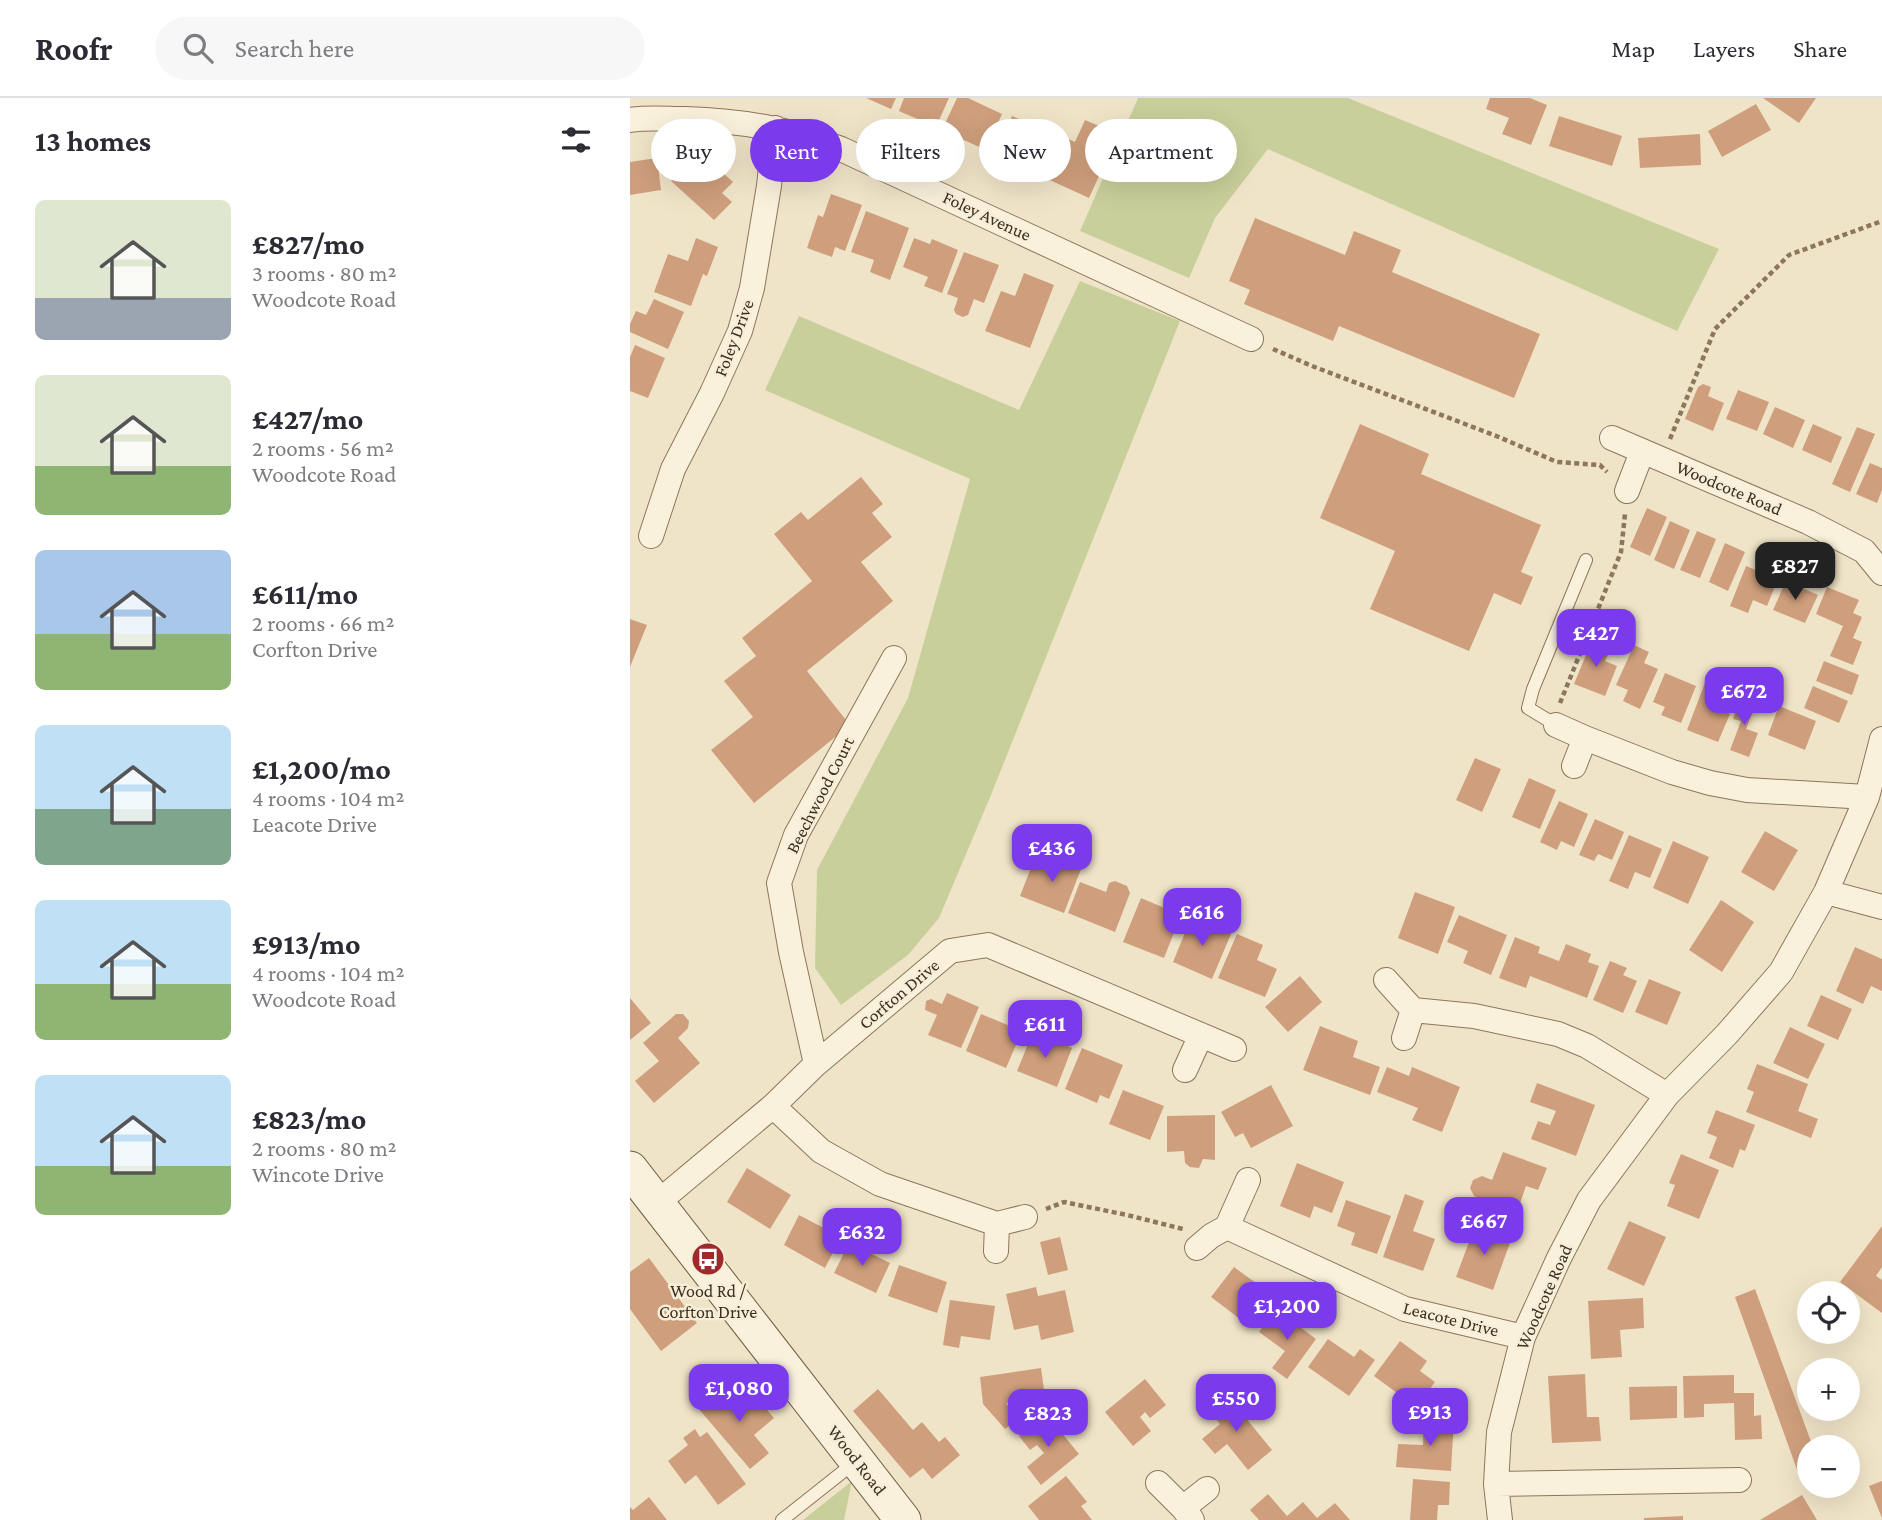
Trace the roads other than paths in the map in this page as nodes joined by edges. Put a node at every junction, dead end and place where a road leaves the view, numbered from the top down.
1 (630, 120) edge
2 (750, 124) edge
3 (842, 149) edge
4 (769, 182) edge
5 (1251, 339) road end
6 (1612, 438) dead end
7 (1652, 455) junction
8 (1627, 491) road end
9 (651, 536) dead end
10 (1586, 560) dead end
11 (1882, 573) edge
12 (894, 658) dead end
13 (1556, 724) joint
14 (1585, 738) junction
15 (1882, 739) edge
16 (1574, 766) dead end
17 (1867, 797) junction
18 (1826, 892) junction
19 (1882, 907) edge
20 (1385, 980) dead end
21 (1413, 1010) junction
22 (1202, 1035) junction
23 (1404, 1038) dead end
24 (1234, 1049) dead end
25 (816, 1064) junction
26 (1185, 1070) dead end
27 (1667, 1095) junction
28 (772, 1106) junction
29 (1248, 1180) dead end
30 (640, 1187) edge
31 (1025, 1217) road end
32 (997, 1224) junction
33 (996, 1251) dead end
34 (1523, 1337) junction
35 (857, 1460) junction
36 (1739, 1480) dead end
37 (1158, 1483) dead end
38 (1496, 1484) junction
39 (1207, 1489) dead end
40 (1187, 1514) edge
41 (782, 1520) edge
42 (903, 1520) edge
43 (1500, 1520) edge

1 - 2 street, Foley Avenue
3 - 5 street, Foley Avenue
4 - 9 street, Foley Drive
6 - 7 street, Woodcote Road
7 - 8 street
7 - 11 street, Woodcote Road
10 - 13 lane
12 - 25 street, Beechwood Court
13 - 14 street
14 - 16 street
14 - 17 street
15 - 17 street, Woodcote Road
17 - 18 street, Woodcote Road
18 - 19 street
18 - 27 street, Woodcote Road
20 - 21 street
21 - 23 street
21 - 27 street
22 - 24 street, Corfton Drive
22 - 25 street, Corfton Drive
22 - 26 street
25 - 28 street, Corfton Drive
27 - 34 street, Woodcote Road
28 - 30 street, Corfton Drive
28 - 32 street
29 - 34 street, Leacote Drive
30 - 35 street, Wood Road
31 - 32 street
32 - 33 street
34 - 38 street, Woodcote Road
35 - 41 lane
35 - 42 street, Wood Road
36 - 38 street
37 - 40 street
38 - 43 street, Woodcote Road
39 - 40 street

